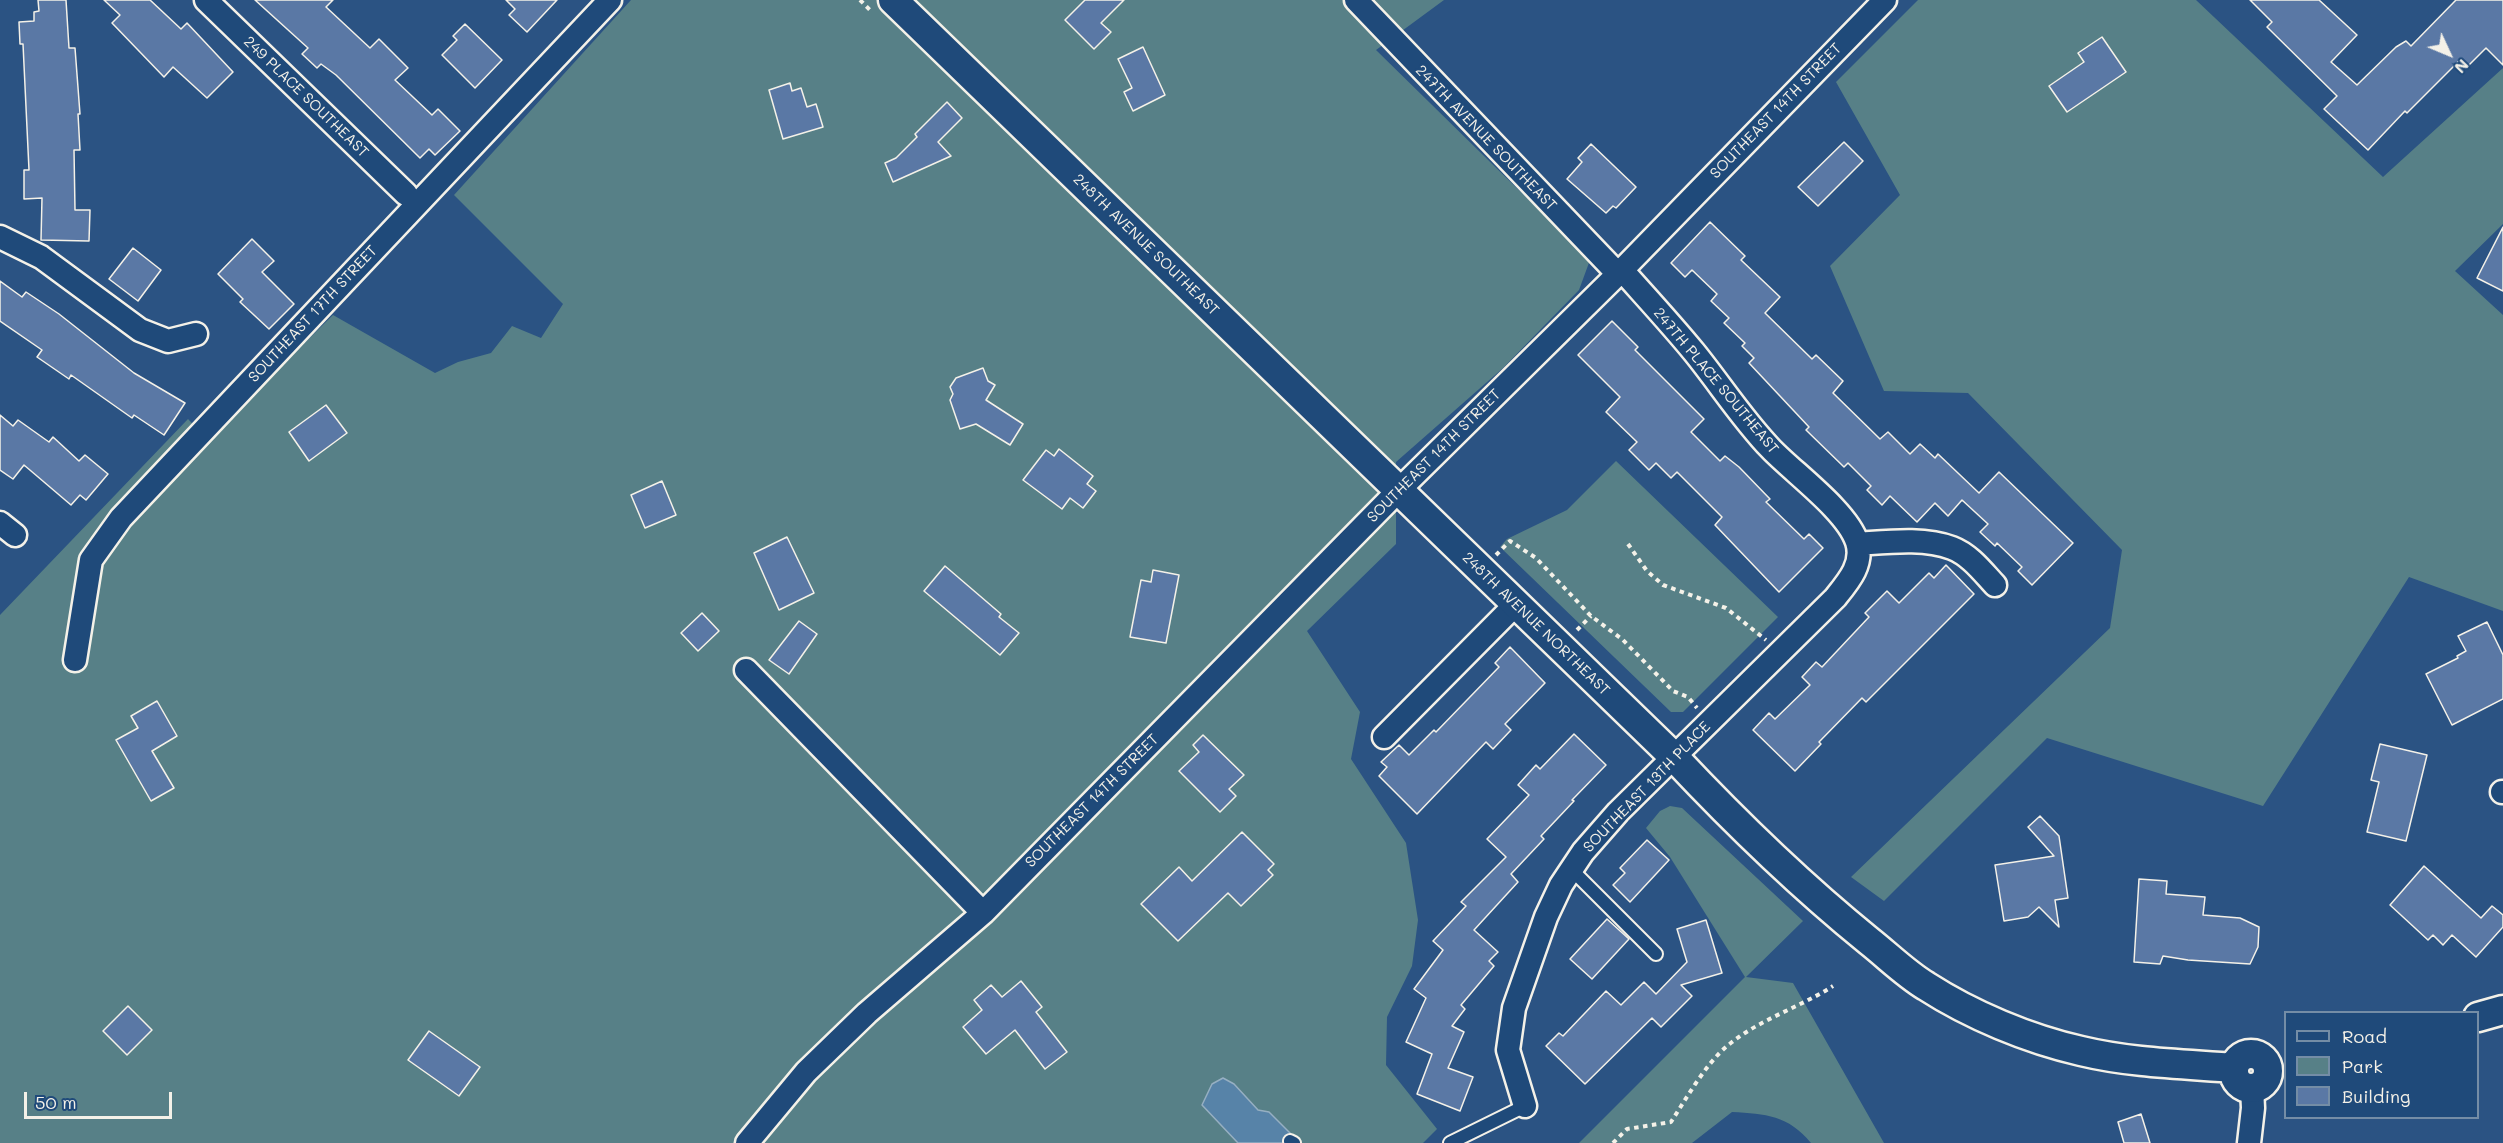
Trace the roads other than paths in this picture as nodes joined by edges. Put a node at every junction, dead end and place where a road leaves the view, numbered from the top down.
1 (206, 0) edge
2 (610, 0) edge
3 (893, 0) edge
4 (1356, 0) edge
5 (1885, 0) edge
6 (406, 194) dead end
7 (0, 237) edge
8 (1620, 272) junction
9 (196, 334) dead end
10 (1398, 491) junction
11 (1858, 544) junction
12 (1995, 585) dead end
13 (1516, 604) junction
14 (75, 660) dead end
15 (746, 670) dead end
16 (1384, 737) dead end
17 (1674, 757) junction
18 (1571, 869) junction
19 (983, 913) junction
20 (1656, 954) dead end
21 (2503, 1010) edge
22 (2479, 1017) edge
23 (2260, 1072) edge
24 (1525, 1106) joint
25 (752, 1141) edge
26 (1450, 1143) edge
27 (2249, 1143) edge

1 - 6 street, 249 PLACE SOUTHEAST
2 - 14 street, SOUTHEAST 17TH STREET
3 - 10 street, 248TH AVENUE SOUTHEAST
4 - 8 street, 247TH AVENUE SOUTHEAST
5 - 8 street, SOUTHEAST 14TH STREET
7 - 9 street
8 - 10 street, SOUTHEAST 14TH STREET
8 - 11 street, 247TH PLACE SOUTHEAST
10 - 13 street, 248TH AVENUE NORTHEAST
10 - 19 street, SOUTHEAST 14TH STREET
11 - 12 street
11 - 17 street, SOUTHEAST 13TH PLACE
13 - 16 street
13 - 17 street, 248TH AVENUE NORTHEAST
15 - 19 street
17 - 18 street, SOUTHEAST 13TH PLACE
17 - 23 street, 248TH AVENUE NORTHEAST
18 - 20 lane
18 - 24 street, SOUTHEAST 13TH PLACE
19 - 25 street, SOUTHEAST 14TH STREET
21 - 22 street
23 - 27 street
24 - 26 lane

